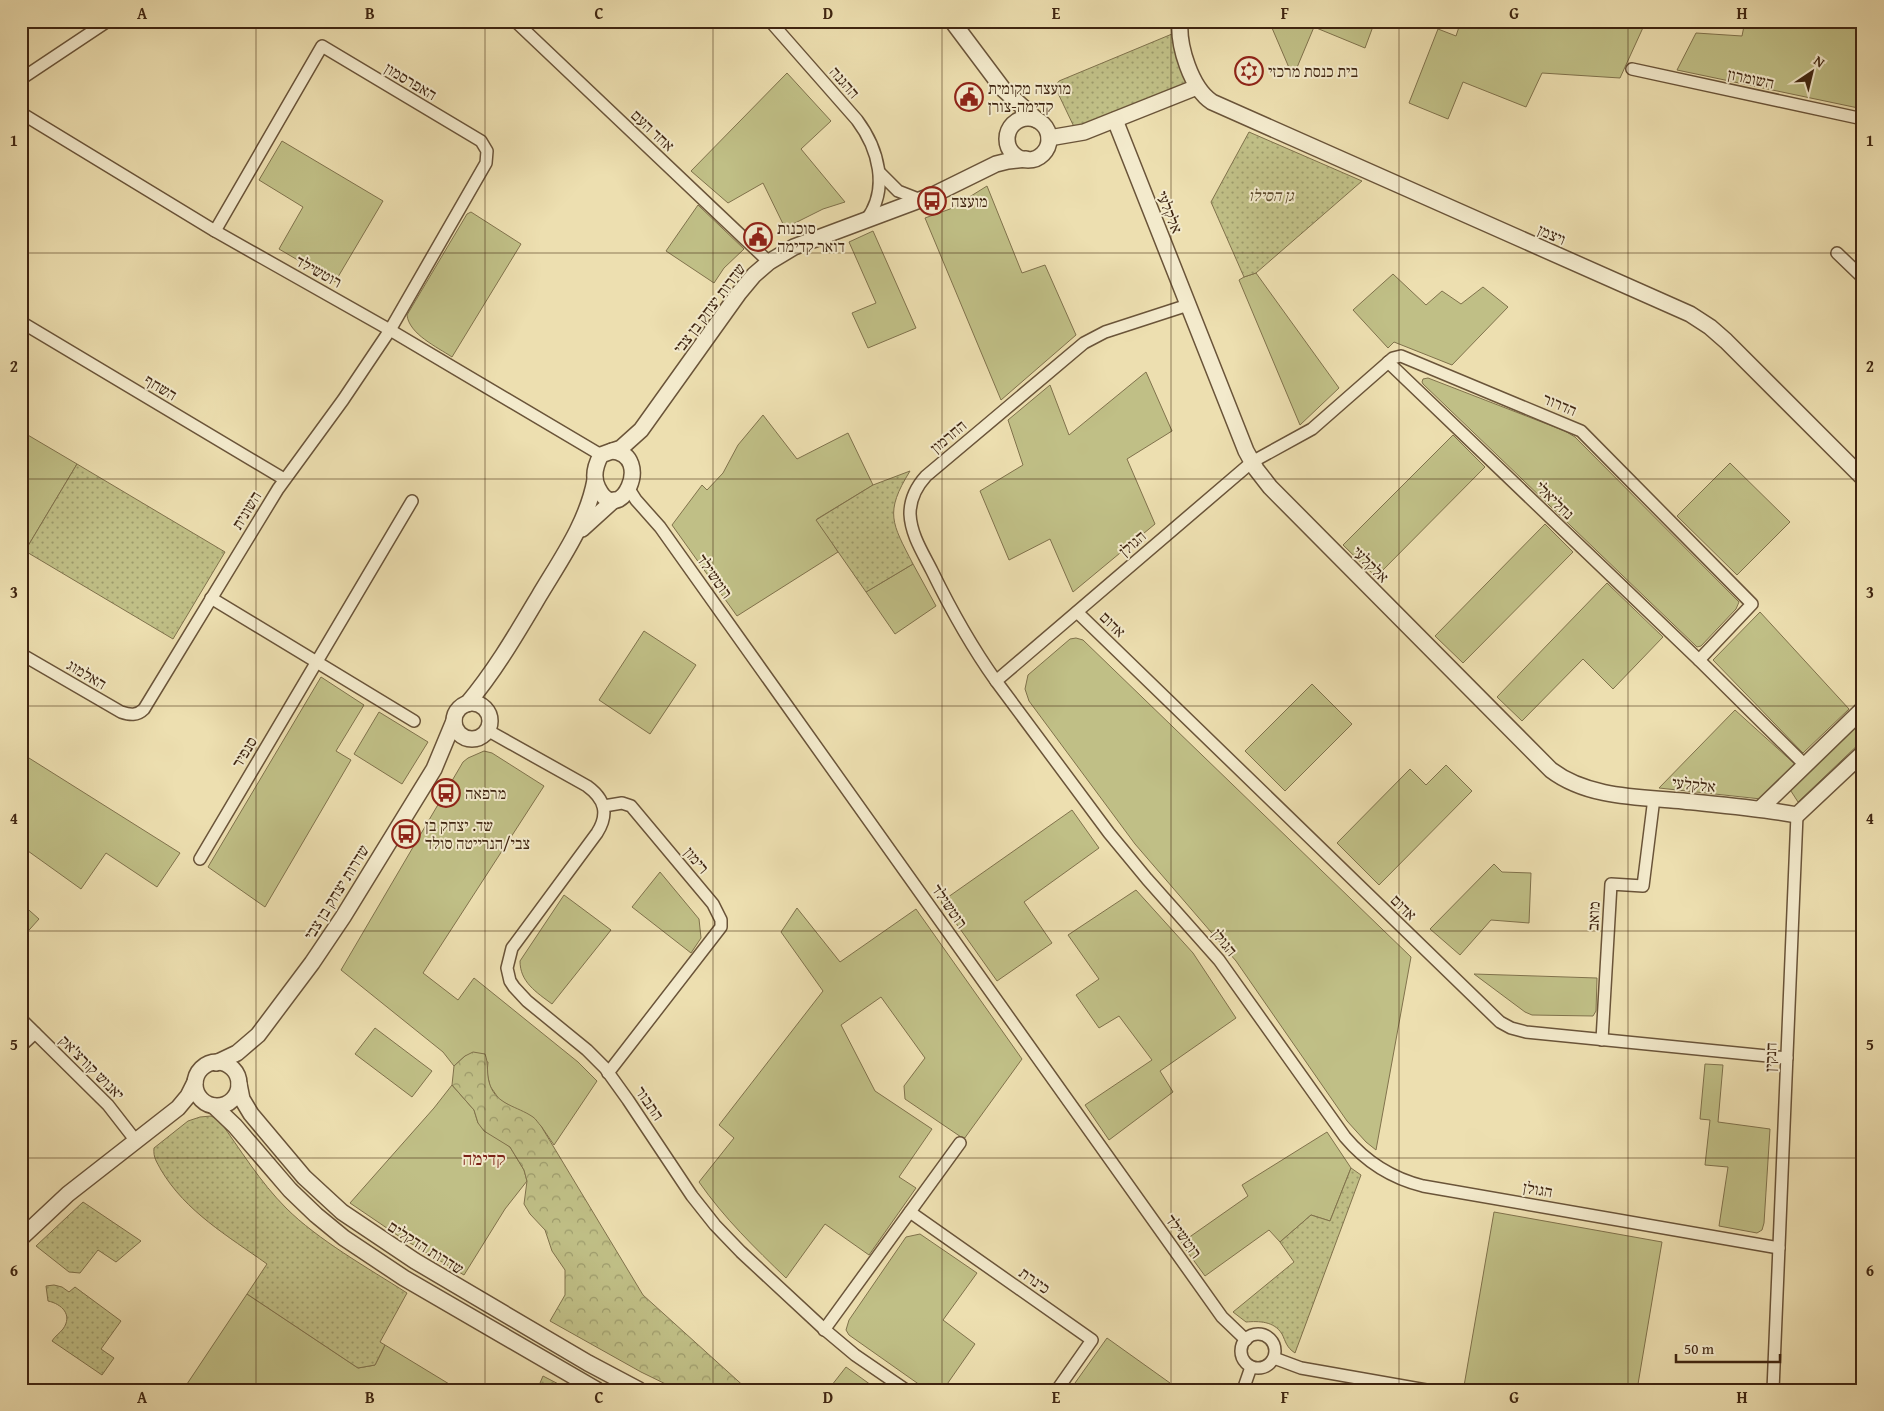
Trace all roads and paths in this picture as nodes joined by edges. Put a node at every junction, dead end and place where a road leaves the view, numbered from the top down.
1 (108, 21) edge
2 (515, 21) edge
3 (770, 21) edge
4 (952, 21) edge
5 (1180, 21) edge
6 (1632, 69) dead end
7 (21, 79) edge
8 (1195, 82) junction
9 (1003, 89) junction
10 (21, 114) edge
11 (1863, 119) edge
12 (1037, 120) junction
13 (1115, 120) junction
14 (1009, 134) junction
15 (1049, 138) junction
16 (1026, 159) junction
17 (993, 165) junction
18 (880, 172) junction
19 (921, 200) junction
20 (866, 220) junction
21 (216, 231) junction
22 (1837, 253) dead end
23 (769, 262) junction
24 (1863, 278) edge
25 (1188, 305) junction
26 (21, 322) edge
27 (390, 330) junction
28 (1388, 362) junction
29 (641, 430) junction
30 (607, 453) junction
31 (1252, 462) junction
32 (630, 467) junction
33 (1863, 478) edge
34 (284, 480) junction
35 (595, 480) junction
36 (629, 489) junction
37 (614, 500) junction
38 (412, 501) dead end
39 (574, 538) junction
40 (211, 598) junction
41 (1077, 612) junction
42 (21, 654) edge
43 (1699, 660) junction
44 (316, 662) junction
45 (497, 666) junction
46 (996, 681) junction
47 (467, 704) junction
48 (1863, 709) edge
49 (139, 713) joint
50 (414, 721) dead end
51 (454, 721) junction
52 (484, 728) junction
53 (1863, 753) edge
54 (1805, 765) junction
55 (434, 769) junction
56 (1654, 798) junction
57 (604, 806) junction
58 (1760, 809) junction
59 (1797, 815) junction
60 (200, 859) dead end
61 (21, 1019) edge
62 (262, 1030) junction
63 (35, 1033) junction
64 (1602, 1040) junction
65 (21, 1046) edge
66 (1787, 1058) junction
67 (216, 1063) junction
68 (608, 1072) junction
69 (195, 1082) junction
70 (239, 1082) junction
71 (211, 1105) junction
72 (175, 1110) junction
73 (136, 1141) junction
74 (960, 1143) dead end
75 (910, 1212) junction
76 (21, 1238) edge
77 (1779, 1248) junction
78 (824, 1330) junction
79 (1246, 1340) junction
80 (1274, 1358) junction
81 (1251, 1367) junction
82 (597, 1390) edge
83 (639, 1390) edge
84 (906, 1390) edge
85 (1057, 1390) edge
86 (1243, 1390) edge
87 (1426, 1390) edge
88 (1773, 1390) edge

1 - 7 street
2 - 23 street, אחד העם
3 - 18 street, ההגנה
4 - 9 street
5 - 8 street
6 - 11 street, השומרון
8 - 13 street
8 - 33 street, ויצמן
9 - 12 street
9 - 14 street
10 - 21 street, רוטשילד
12 - 14 street
12 - 15 street
13 - 15 street
13 - 25 street, אלקלעי
14 - 16 street
14 - 17 street
15 - 16 street
16 - 17 street, שדרות יצחק בן צבי
17 - 19 street, שדרות יצחק בן צבי
18 - 19 street, ההגנה
18 - 20 street, ההגנה
19 - 20 street, שדרות יצחק בן צבי
20 - 23 street, שדרות יצחק בן צבי
21 - 27 street, רוטשילד
21 - 27 street, האפרסמון
22 - 24 street
23 - 29 street, שדרות יצחק בן צבי
25 - 31 street, אלקלעי
25 - 46 street, החרמון
26 - 34 street, השחף
27 - 30 street, רוטשילד
27 - 34 street, השונית
28 - 31 street
28 - 43 street, נחליאלי
28 - 43 street, הדרור
29 - 30 street, שדרות יצחק בן צבי
29 - 32 street, שדרות יצחק בן צבי
30 - 32 street
30 - 35 street
31 - 41 street, הגולן
31 - 56 street, אלקלעי
32 - 36 street
34 - 40 street, השונית
35 - 37 street
35 - 39 street
36 - 37 street
36 - 79 street, רוטשילד
37 - 39 street
38 - 44 street, סנפיר
39 - 45 street
40 - 44 street
40 - 49 street, השונית
41 - 46 street, הגולן
41 - 64 street, אדום
42 - 49 street, האלמוג
43 - 54 street, נחליאלי
44 - 50 street
44 - 60 street, סנפיר
45 - 47 street
45 - 52 street
46 - 77 street, הגולן
47 - 51 street
47 - 52 street
48 - 54 street
51 - 52 street
51 - 55 street, שדרות יצחק בן צבי
52 - 55 street, שדרות יצחק בן צבי
52 - 57 street
53 - 59 street
54 - 58 street
55 - 62 street, שדרות יצחק בן צבי
56 - 58 street, אלקלעי
56 - 64 street, מואב
57 - 68 street, התבור
57 - 68 street, רימון
58 - 59 street, אלקלעי
59 - 66 street, חנקין
61 - 63 street, יאנוש קורצ'אק
62 - 67 street, שדרות יצחק בן צבי
62 - 70 street, שדרות יצחק בן צבי
63 - 65 street
63 - 73 street, יאנוש קורצ'אק
64 - 66 street, אדום
66 - 77 street, חנקין
67 - 69 street
67 - 70 street
68 - 78 street, התבור
69 - 71 street
69 - 72 street
70 - 71 street
70 - 83 street, שדרות הדקלים
71 - 72 street
71 - 82 street
72 - 73 street
73 - 76 street
74 - 75 street
75 - 78 street
75 - 85 street, כינרת
77 - 88 street, חנקין
78 - 84 street, התבור
79 - 80 street
79 - 81 street
80 - 81 street
80 - 87 street
81 - 86 street

